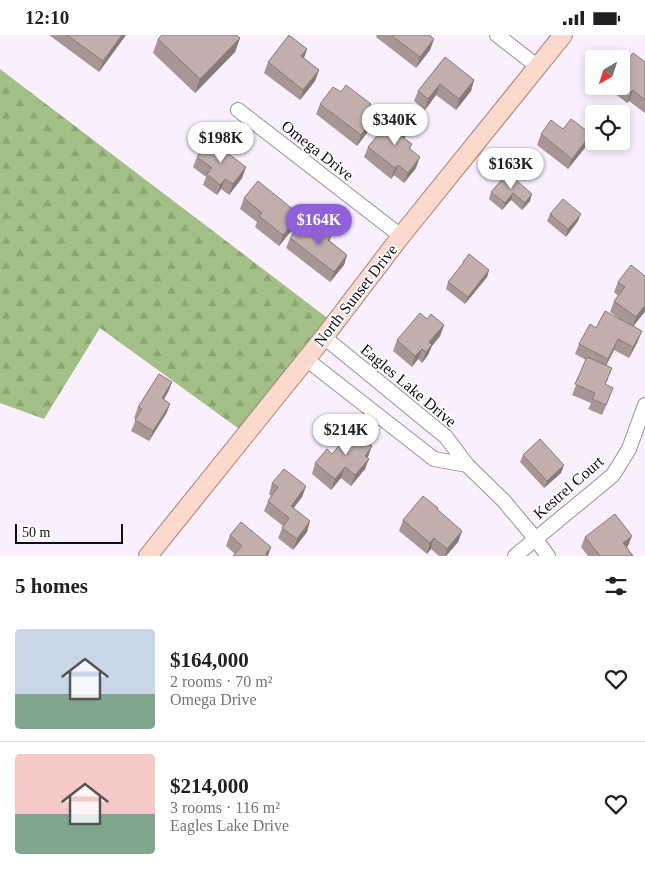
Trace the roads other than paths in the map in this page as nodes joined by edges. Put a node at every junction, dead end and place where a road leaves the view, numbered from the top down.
1 (496, 35) edge
2 (563, 35) edge
3 (538, 66) junction
4 (238, 110) dead end
5 (401, 236) junction
6 (324, 337) junction
7 (306, 359) junction
8 (645, 405) edge
9 (467, 465) junction
10 (535, 538) junction
11 (148, 556) edge
12 (515, 556) edge
13 (548, 556) edge

1 - 3 street
2 - 3 main road, North Sunset Drive
3 - 5 main road, North Sunset Drive
4 - 5 street, Omega Drive
5 - 6 main road, North Sunset Drive
6 - 7 main road, North Sunset Drive
6 - 9 street, Eagles Lake Drive
7 - 9 street
7 - 11 main road, North Sunset Drive
8 - 10 street, Kestrel Court
9 - 10 street, Eagles Lake Drive
10 - 12 street, Kestrel Court
10 - 13 street, Eagles Lake Drive

